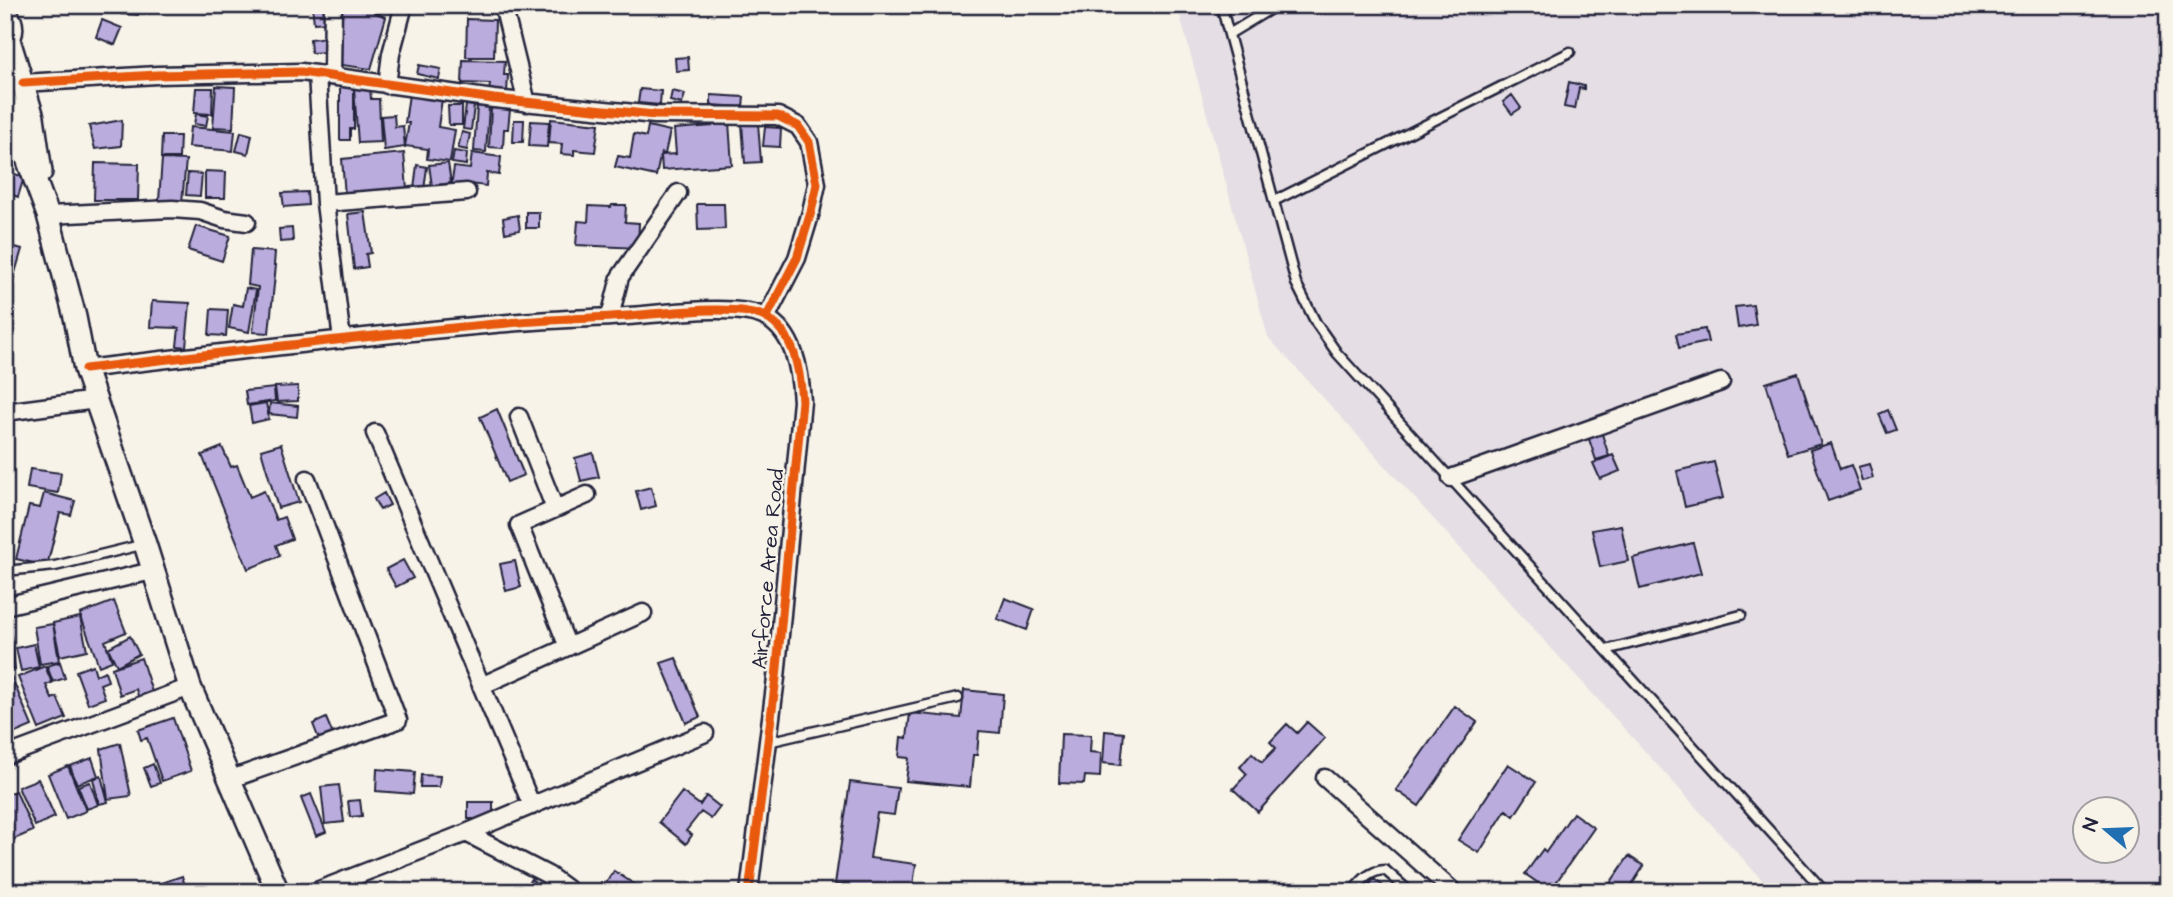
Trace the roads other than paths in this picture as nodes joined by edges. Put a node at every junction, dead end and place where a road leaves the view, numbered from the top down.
1 (333, 5) edge
2 (404, 5) edge
3 (502, 5) edge
4 (1221, 5) edge
5 (1277, 5) edge
6 (5, 12) edge
7 (1228, 34) junction
8 (7, 42) edge
9 (1570, 52) dead end
10 (324, 75) junction
11 (23, 83) junction
12 (387, 85) junction
13 (5, 99) edge
14 (527, 103) junction
15 (467, 192) dead end
16 (678, 193) dead end
17 (1274, 201) junction
18 (325, 203) junction
19 (45, 205) junction
20 (247, 222) dead end
21 (610, 317) junction
22 (766, 318) junction
23 (342, 340) junction
24 (85, 369) junction
25 (1721, 382) dead end
26 (96, 400) junction
27 (5, 412) edge
28 (519, 417) dead end
29 (375, 433) dead end
30 (1451, 478) junction
31 (307, 479) dead end
32 (587, 495) dead end
33 (555, 509) junction
34 (145, 544) junction
35 (5, 571) edge
36 (152, 571) junction
37 (5, 606) edge
38 (643, 613) dead end
39 (1741, 615) dead end
40 (568, 647) junction
41 (1606, 650) junction
42 (481, 686) junction
43 (190, 687) junction
44 (958, 698) dead end
45 (705, 733) dead end
46 (768, 742) junction
47 (5, 756) edge
48 (1325, 778) dead end
49 (231, 779) junction
50 (532, 806) junction
51 (466, 833) junction
52 (278, 892) edge
53 (314, 892) edge
54 (571, 892) edge
55 (749, 892) edge
56 (1352, 892) edge
57 (1410, 892) edge
58 (1454, 892) edge
59 (1825, 892) edge

1 - 10 street
2 - 12 street
3 - 14 street
4 - 7 lane
5 - 7 lane
6 - 8 street
7 - 17 lane
8 - 11 street
9 - 17 lane
10 - 11 street
10 - 12 street
10 - 18 street
11 - 19 street
12 - 14 street
13 - 19 street
14 - 22 street
15 - 18 street
16 - 21 street
17 - 30 lane
18 - 23 street
19 - 20 street
19 - 24 street
21 - 22 street
21 - 23 street
22 - 46 street, Airforce Area Road
23 - 24 street
24 - 26 street
25 - 30 street
26 - 27 street
26 - 34 street
28 - 33 street
29 - 42 street
30 - 41 lane
31 - 49 street
32 - 33 street
33 - 40 street
34 - 35 lane
34 - 36 street
36 - 37 street
36 - 43 street
38 - 40 street
39 - 41 lane
40 - 42 street
41 - 59 lane
42 - 50 street
43 - 47 street
43 - 49 street
44 - 46 lane
45 - 50 street
46 - 55 street, Airforce Area Road
48 - 58 street
49 - 52 street
50 - 51 street
51 - 53 street
51 - 54 street
56 - 57 lane

